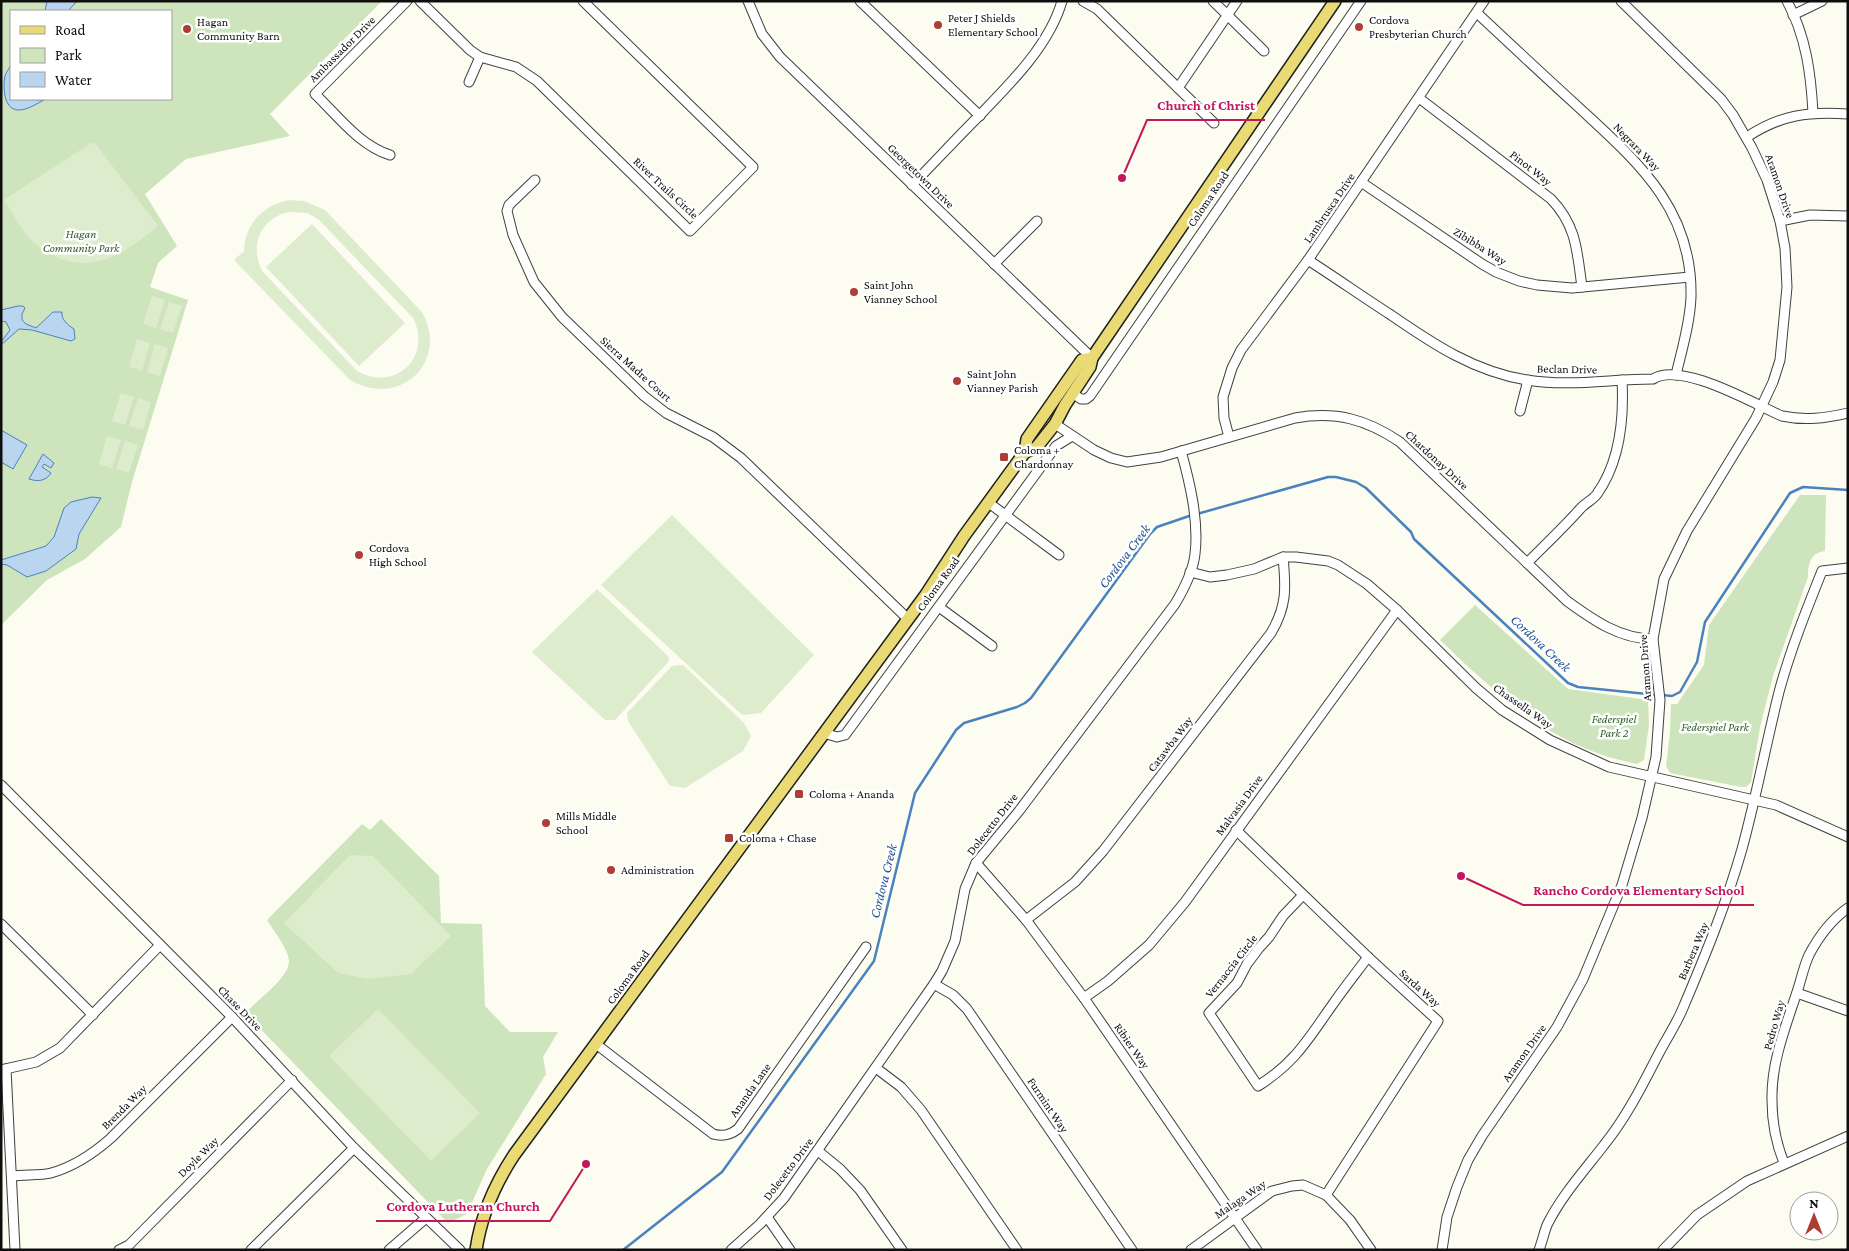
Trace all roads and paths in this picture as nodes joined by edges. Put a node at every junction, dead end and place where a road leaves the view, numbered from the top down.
1 (407, 1) edge
2 (420, 1) edge
3 (583, 1) edge
4 (748, 1) edge
5 (860, 1) edge
6 (1062, 1) edge
7 (1084, 1) edge
8 (1213, 1) edge
9 (1237, 1) edge
10 (1335, 1) edge
11 (1361, 1) edge
12 (1484, 1) edge
13 (1620, 1) edge
14 (1787, 1) edge
15 (1822, 1) edge
16 (1477, 13) junction
17 (1794, 14) junction
18 (1227, 16) junction
19 (1264, 51) dead end
20 (480, 57) junction
21 (469, 82) dead end
22 (1178, 88) junction
23 (1419, 98) junction
24 (1813, 112) junction
25 (1848, 114) edge
26 (980, 116) junction
27 (1214, 123) dead end
28 (1747, 138) junction
29 (390, 155) dead end
30 (535, 180) dead end
31 (1361, 182) junction
32 (912, 185) junction
33 (1848, 216) edge
34 (1037, 221) dead end
35 (1780, 221) junction
36 (1308, 260) junction
37 (994, 264) junction
38 (1690, 277) junction
39 (1582, 287) junction
40 (1092, 358) junction
41 (1676, 375) junction
42 (1528, 380) junction
43 (1622, 380) junction
44 (1072, 393) junction
45 (1761, 406) junction
46 (1520, 411) dead end
47 (1848, 413) edge
48 (1055, 424) junction
49 (1029, 436) junction
50 (1072, 436) junction
51 (1229, 437) junction
52 (1181, 451) junction
53 (1025, 452) junction
54 (989, 503) junction
55 (1005, 515) junction
56 (1059, 555) dead end
57 (1283, 557) junction
58 (1527, 563) junction
59 (1848, 568) edge
60 (1190, 572) junction
61 (939, 606) junction
62 (1397, 610) junction
63 (908, 619) junction
64 (1653, 639) junction
65 (992, 646) dead end
66 (824, 733) junction
67 (1652, 778) junction
68 (1, 786) edge
69 (1753, 800) junction
70 (1236, 830) junction
71 (1848, 837) edge
72 (976, 863) junction
73 (1303, 895) junction
74 (1848, 908) edge
75 (1026, 920) junction
76 (1, 924) edge
77 (160, 945) junction
78 (866, 947) dead end
79 (1368, 957) junction
80 (934, 984) junction
81 (1797, 994) junction
82 (1084, 998) junction
83 (1848, 1011) edge
84 (93, 1015) junction
85 (232, 1017) junction
86 (596, 1044) junction
87 (876, 1068) junction
88 (4, 1070) edge
89 (292, 1080) junction
90 (1848, 1136) edge
91 (354, 1148) junction
92 (818, 1151) junction
93 (1784, 1164) junction
94 (12, 1176) junction
95 (1326, 1195) junction
96 (768, 1217) junction
97 (1235, 1217) junction
98 (426, 1218) junction
99 (132, 1247) edge
100 (15, 1250) edge
101 (119, 1250) edge
102 (251, 1250) edge
103 (389, 1250) edge
104 (460, 1250) edge
105 (476, 1250) edge
106 (731, 1250) edge
107 (790, 1250) edge
108 (902, 1250) edge
109 (1017, 1250) edge
110 (1132, 1250) edge
111 (1191, 1250) edge
112 (1257, 1250) edge
113 (1371, 1250) edge
114 (1442, 1250) edge
115 (1539, 1250) edge
116 (1663, 1250) edge

1 - 29 street, Ambassador Drive
2 - 20 street, River Trails Circle
3 - 20 street, River Trails Circle
4 - 32 street, Georgetown Drive
5 - 26 street
6 - 26 street
7 - 22 street
8 - 18 street
9 - 18 street
10 - 40 main road, Coloma Road
11 - 44 street, Coloma Road
12 - 16 street, Lambrusca Drive
13 - 28 street, Aramon Drive
14 - 17 street
15 - 17 street
16 - 23 street, Lambrusca Drive
16 - 38 street, Negrara Way
17 - 24 street
18 - 19 street
18 - 22 street
20 - 21 street
22 - 27 street
23 - 31 street, Lambrusca Drive
23 - 39 street, Pinot Way
24 - 25 street
24 - 28 street
26 - 32 street
28 - 35 street, Aramon Drive
30 - 63 street, Sierra Madre Court
31 - 36 street, Lambrusca Drive
31 - 39 street, Zibibba Way
32 - 37 street, Georgetown Drive
33 - 35 street
34 - 37 street
35 - 45 street, Aramon Drive
36 - 42 street, Beclan Drive
36 - 51 street, Lambrusca Drive
37 - 40 street, Georgetown Drive
38 - 39 street, Zibibba Way
38 - 41 street, Negrara Way
40 - 44 main road, Coloma Road
40 - 49 main road, Coloma Road
41 - 43 street, Beclan Drive
41 - 45 street, Beclan Drive
42 - 43 street, Beclan Drive
42 - 46 street
43 - 58 street
44 - 48 main road, Coloma Road
45 - 47 street, Beclan Drive
45 - 64 street, Aramon Drive
48 - 49 main road
48 - 50 street, Chardonay Drive
48 - 53 main road, Coloma Road
49 - 53 main road, Coloma Road
50 - 52 street, Chardonay Drive
50 - 55 street, Coloma Road
51 - 52 street, Chardonay Drive
51 - 58 street, Chardonay Drive
52 - 60 street, Dolecetto Drive
53 - 54 main road, Coloma Road
54 - 55 street
54 - 63 main road, Coloma Road
55 - 56 street
55 - 61 street, Coloma Road
57 - 60 street, Chassella Way
57 - 62 street, Chassella Way
57 - 75 street, Catawba Way
58 - 64 street, Chardonay Drive
59 - 69 street, Barbera Way
60 - 72 street, Dolecetto Drive
61 - 65 street
61 - 66 street, Coloma Road
62 - 67 street, Chassella Way
62 - 70 street, Malvasia Drive
63 - 66 main road, Coloma Road
64 - 67 street, Aramon Drive
66 - 86 main road, Coloma Road
67 - 69 street, Chassella Way
67 - 114 street, Aramon Drive
68 - 77 street, Chase Drive
69 - 71 street, Chassella Way
69 - 115 street, Barbera Way
70 - 73 street, Sarda Way
70 - 82 street, Malvasia Drive
72 - 75 street, Ribier Way
72 - 80 street, Dolecetto Drive
73 - 79 street, Sarda Way
73 - 79 street, Vernaccia Circle
74 - 81 street, Pedro Way
75 - 82 street, Ribier Way
76 - 84 street
77 - 84 street
77 - 85 street, Chase Drive
78 - 86 street, Ananda Lane
79 - 95 street, Sarda Way
80 - 87 street, Dolecetto Drive
80 - 110 street, Furmint Way
81 - 83 street
81 - 93 street, Pedro Way
82 - 97 street, Ribier Way
84 - 88 street
85 - 89 street, Chase Drive
85 - 94 street, Brenda Way
86 - 105 main road, Coloma Road
87 - 92 street, Dolecetto Drive
87 - 109 street
88 - 94 street
89 - 91 street, Chase Drive
89 - 99 street, Doyle Way
90 - 93 street
91 - 98 street, Chase Drive
91 - 102 street
92 - 96 street, Dolecetto Drive
92 - 108 street
93 - 116 street
94 - 100 street
95 - 97 street, Malaga Way
95 - 113 street, Malaga Way
96 - 106 street, Dolecetto Drive
96 - 107 street
97 - 111 street, Malaga Way
97 - 112 street, Ribier Way
98 - 103 street
98 - 104 street, Chase Drive
99 - 101 street, Doyle Way

